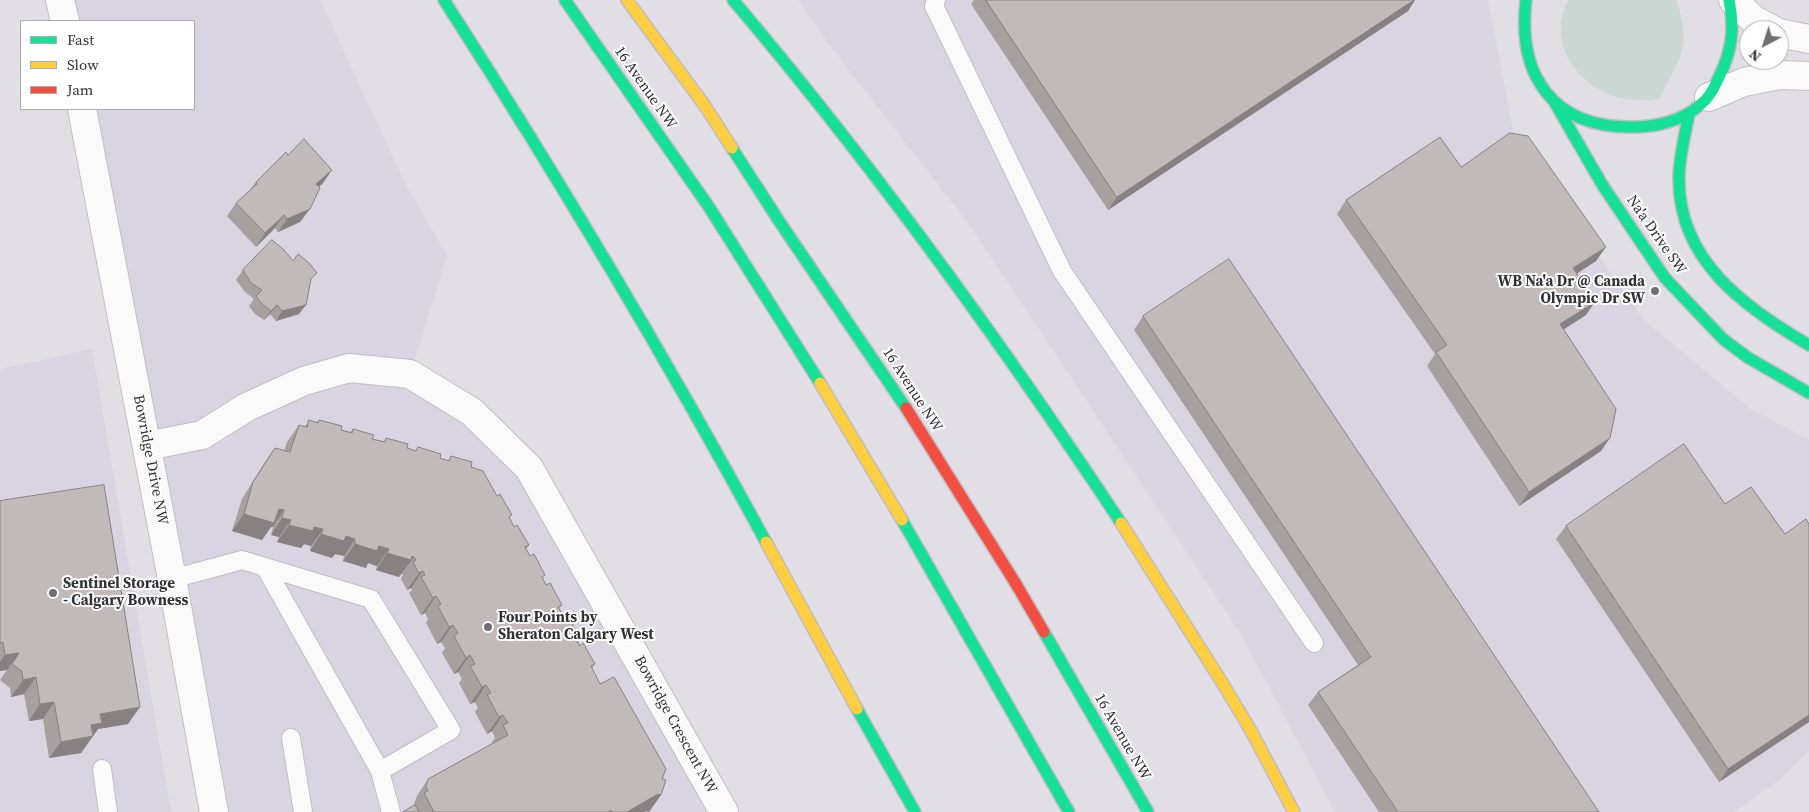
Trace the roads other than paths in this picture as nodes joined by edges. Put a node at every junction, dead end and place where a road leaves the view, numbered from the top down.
1 (60, 0) edge
2 (444, 0) edge
3 (566, 0) edge
4 (627, 0) edge
5 (733, 0) edge
6 (936, 0) edge
7 (1526, 0) edge
8 (1731, 0) edge
9 (65, 20) edge
10 (1754, 20) edge
11 (1789, 35) edge
12 (1809, 39) edge
13 (1809, 76) edge
14 (1709, 97) junction
15 (1555, 103) junction
16 (82, 110) edge
17 (1688, 114) junction
18 (1809, 345) edge
19 (1809, 393) edge
20 (147, 446) junction
21 (265, 566) junction
22 (172, 579) junction
23 (1314, 643) dead end
24 (291, 738) dead end
25 (102, 769) dead end
26 (380, 771) junction
27 (722, 811) edge
28 (108, 812) edge
29 (214, 812) edge
30 (303, 812) edge
31 (391, 812) edge
32 (915, 812) edge
33 (1069, 812) edge
34 (1148, 812) edge
35 (1294, 812) edge

1 - 9 street
2 - 32 main road
3 - 33 main road, 16 Avenue NW
4 - 34 main road, 16 Avenue NW
5 - 35 main road
6 - 23 lane
7 - 15 main road, Na'a Drive SW
8 - 10 street
8 - 14 main road
11 - 12 street
13 - 14 street
14 - 17 main road
15 - 17 main road
15 - 19 main road, Na'a Drive SW
16 - 20 street, Bowridge Drive NW
17 - 18 main road, Na'a Drive SW
20 - 22 street, Bowridge Drive NW
20 - 27 street, Bowridge Crescent NW
21 - 22 lane
21 - 26 lane
21 - 26 lane
22 - 29 street, Bowridge Drive NW
24 - 30 lane
25 - 28 lane
26 - 31 lane

